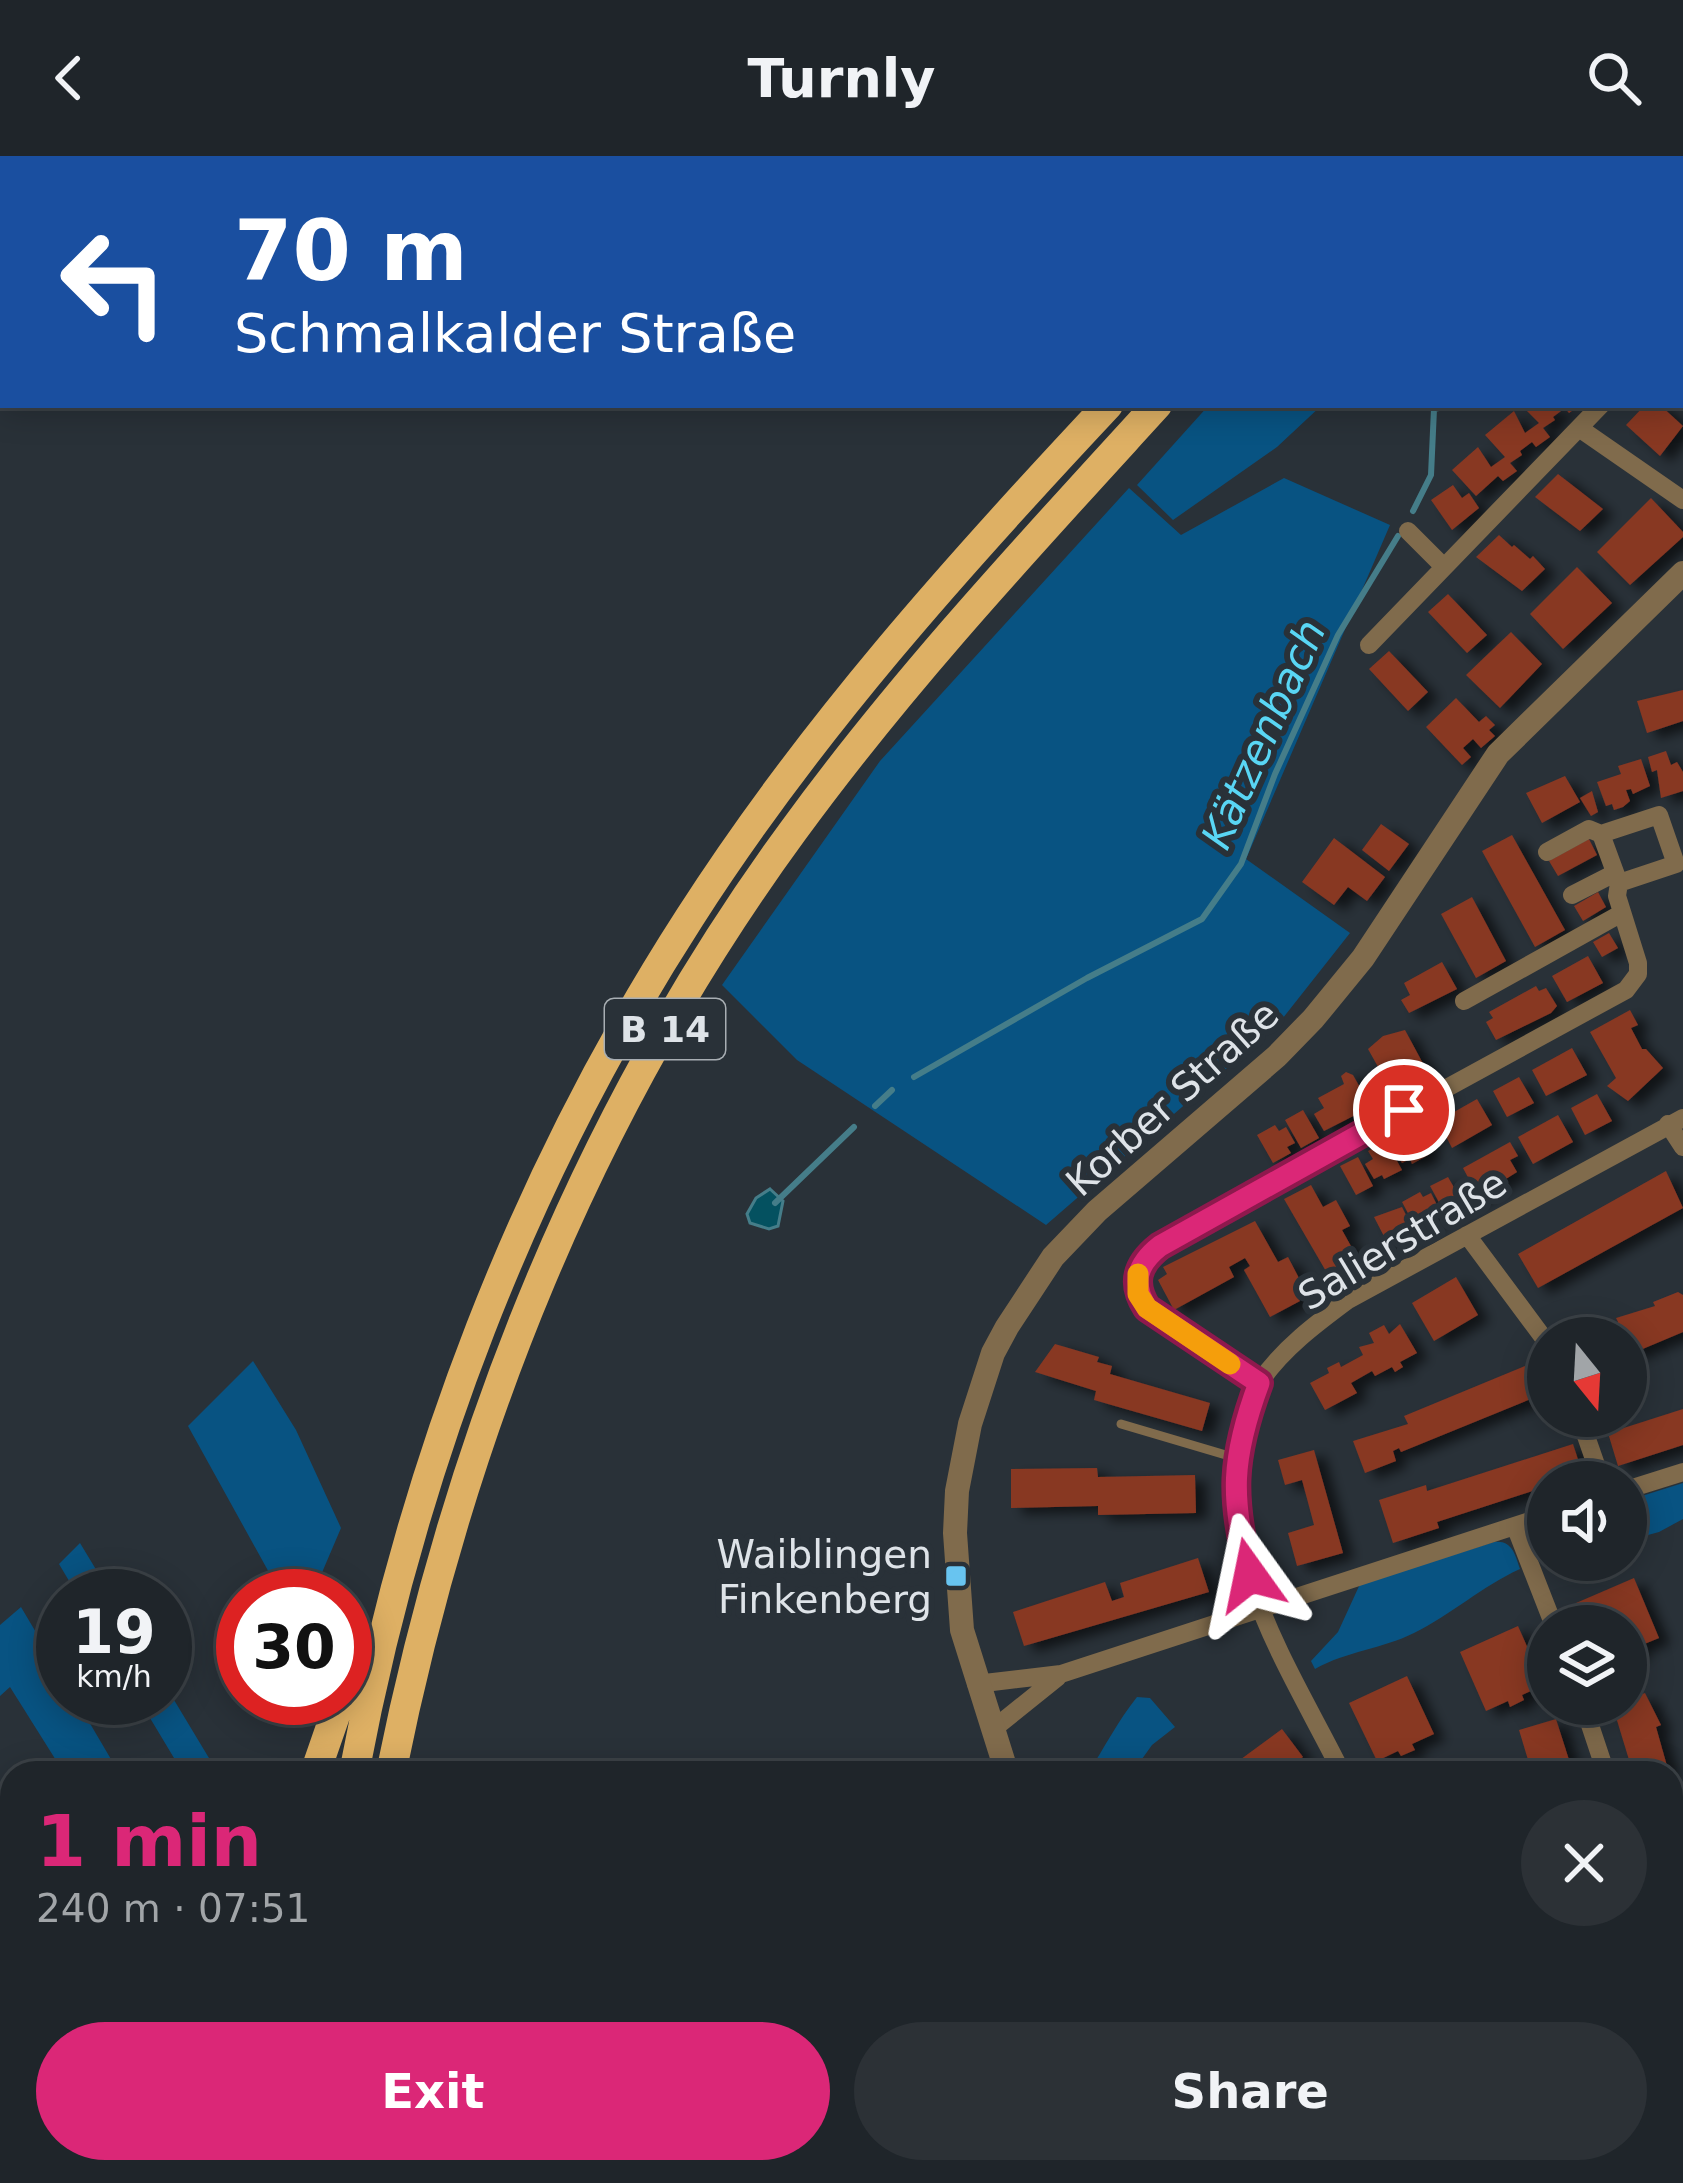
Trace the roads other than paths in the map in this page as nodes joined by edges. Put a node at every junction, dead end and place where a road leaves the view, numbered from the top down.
1 (1105, 408) edge
2 (1154, 408) edge
3 (1598, 408) edge
4 (1580, 428) junction
5 (1683, 500) edge
6 (1408, 531) dead end
7 (1444, 567) junction
8 (1683, 573) edge
9 (1370, 645) dead end
10 (1601, 834) junction
11 (1546, 852) dead end
12 (1617, 878) junction
13 (1571, 896) dead end
14 (1622, 913) junction
15 (1464, 1000) dead end
16 (1683, 1107) edge
17 (1676, 1121) edge
18 (1683, 1147) edge
19 (1467, 1234) junction
20 (1528, 1317) edge
21 (1259, 1383) junction
22 (1121, 1424) dead end
23 (1236, 1458) junction
24 (1683, 1472) edge
25 (1647, 1483) edge
26 (1527, 1522) edge
27 (1515, 1526) junction
28 (1546, 1605) edge
29 (1259, 1610) junction
30 (381, 1637) junction
31 (372, 1645) edge
32 (1061, 1674) junction
33 (976, 1684) junction
34 (332, 1725) edge
35 (1590, 1725) edge
36 (992, 1730) junction
37 (319, 1761) edge
38 (356, 1761) edge
39 (393, 1761) edge
40 (1003, 1761) edge
41 (1334, 1761) edge
42 (1602, 1761) edge

1 - 30 highway, B 14
2 - 39 highway, B 14
3 - 4 street
4 - 5 street
4 - 7 street
6 - 7 street
7 - 9 street
8 - 33 street, Korber Straße
10 - 11 street
10 - 12 street
10 - 12 street
12 - 13 street
12 - 14 street
14 - 15 street
14 - 21 street
16 - 17 street, Salierstraße
17 - 18 street
17 - 19 street, Salierstraße
19 - 20 street
19 - 21 street, Salierstraße
21 - 23 street, Salierstraße
22 - 23 lane
23 - 29 street, Salierstraße
24 - 25 street
26 - 27 street
27 - 28 street
27 - 29 street
29 - 32 street
29 - 41 street, Salierstraße
30 - 31 highway
30 - 38 highway, B 14
32 - 33 street
32 - 36 street
33 - 36 street, Korber Straße
34 - 37 highway
35 - 42 street
36 - 40 street, Korber Straße

